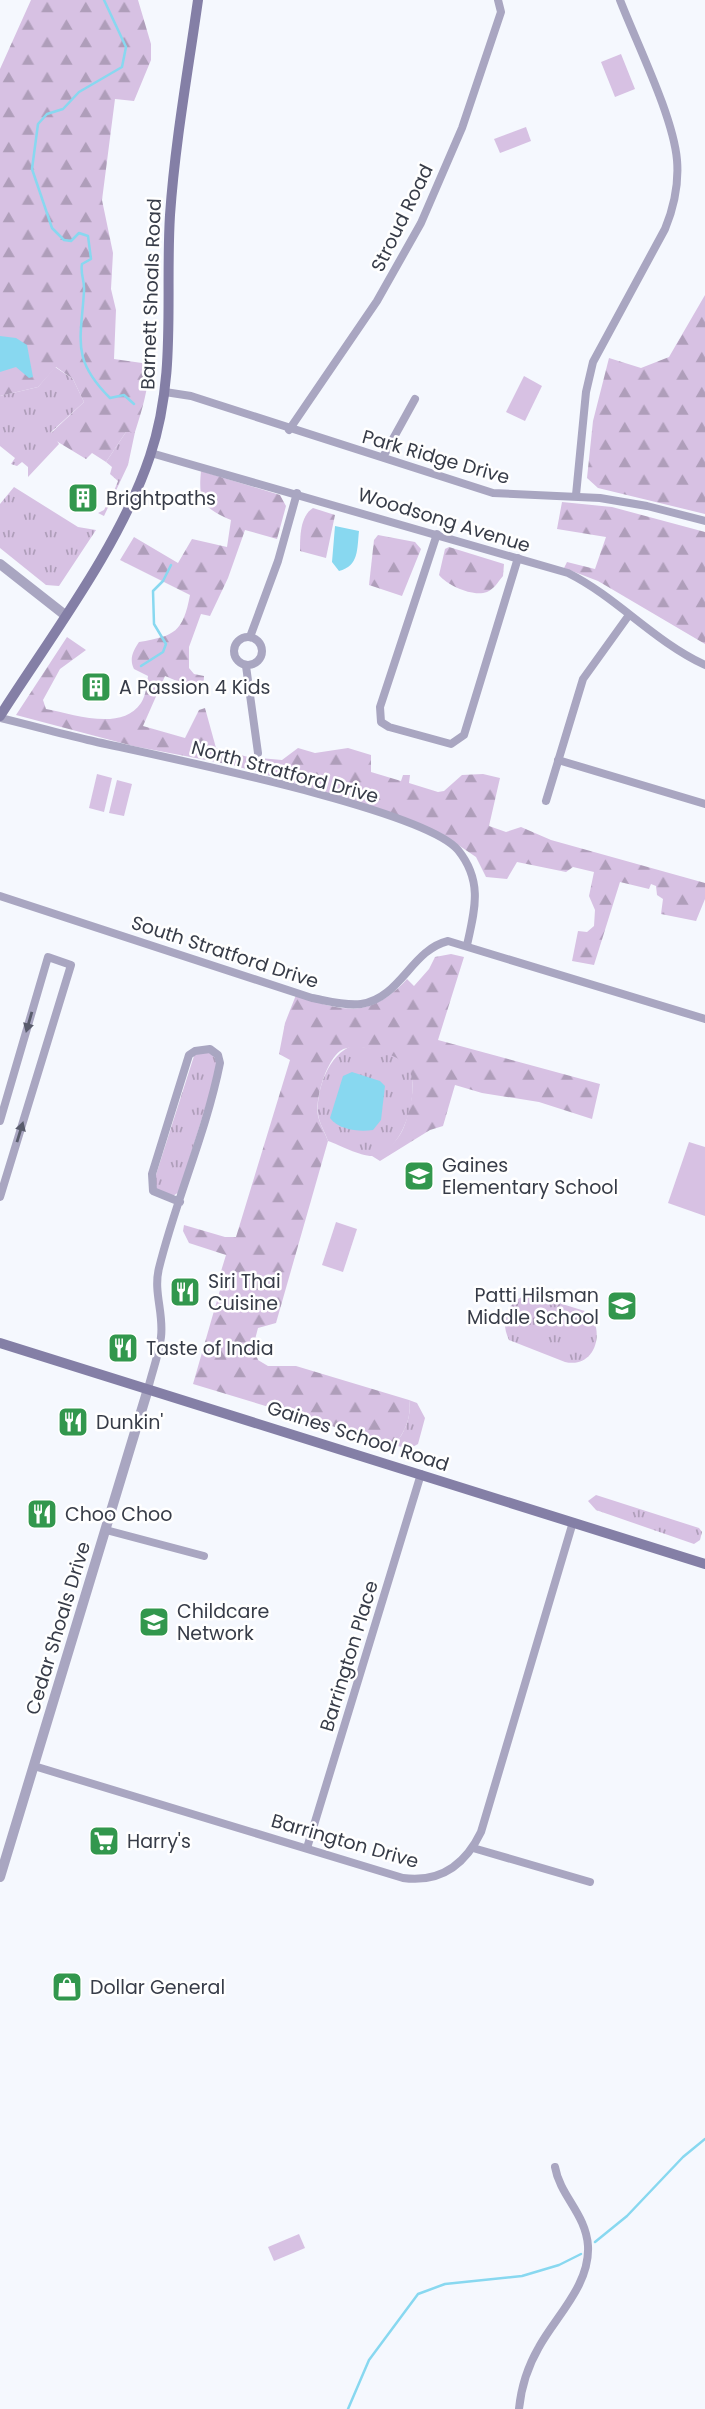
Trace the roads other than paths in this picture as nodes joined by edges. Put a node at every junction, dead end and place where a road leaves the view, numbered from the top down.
1 (198, 0) edge
2 (498, 0) edge
3 (620, 0) edge
4 (166, 392) junction
5 (415, 399) dead end
6 (289, 430) junction
7 (151, 453) junction
8 (383, 457) junction
9 (297, 493) junction
10 (576, 495) junction
11 (705, 521) edge
12 (437, 534) junction
13 (518, 558) junction
14 (0, 564) edge
15 (65, 615) junction
16 (629, 615) junction
17 (250, 637) junction
18 (705, 665) edge
19 (246, 666) junction
20 (0, 717) edge
21 (258, 752) dead end
22 (558, 760) junction
23 (546, 801) dead end
24 (705, 804) edge
25 (0, 896) edge
26 (467, 945) junction
27 (705, 1019) edge
28 (0, 1121) edge
29 (0, 1197) edge
30 (180, 1202) junction
31 (0, 1343) edge
32 (148, 1389) junction
33 (421, 1474) junction
34 (573, 1522) junction
35 (106, 1530) junction
36 (204, 1556) dead end
37 (705, 1564) edge
38 (34, 1766) junction
39 (307, 1848) junction
40 (473, 1848) junction
41 (0, 1877) edge
42 (590, 1882) dead end
43 (555, 2167) dead end
44 (519, 2409) edge

1 - 4 main road, Barnett Shoals Road
2 - 6 street, Stroud Road
3 - 10 street
4 - 6 street, Park Ridge Drive
4 - 7 main road, Barnett Shoals Road
5 - 8 street
6 - 8 street, Park Ridge Drive
7 - 9 street, Woodsong Avenue
7 - 15 main road, Barnett Shoals Road
8 - 10 street, Park Ridge Drive
9 - 12 street, Woodsong Avenue
9 - 17 street
10 - 11 street, Park Ridge Drive
12 - 13 street, Woodsong Avenue
12 - 13 street
13 - 16 street, Woodsong Avenue
14 - 15 street
15 - 20 main road, Barnett Shoals Road
16 - 18 street, Woodsong Avenue
16 - 22 street
17 - 19 street
17 - 19 street
19 - 21 street
20 - 26 street, North Stratford Drive
22 - 23 street
22 - 24 street
25 - 26 street, South Stratford Drive
26 - 27 street, South Stratford Drive
29 -> 28 street
30 - 30 street
30 - 32 street
31 - 32 main road, Gaines School Road
32 - 33 main road, Gaines School Road
32 - 35 street, Cedar Shoals Drive
33 - 34 main road, Gaines School Road
33 - 39 street, Barrington Place
34 - 37 main road, Gaines School Road
34 - 40 street, Barrington Drive
35 - 36 street
35 - 38 street, Cedar Shoals Drive
38 - 39 street, Barrington Drive
38 - 41 street, Cedar Shoals Drive
39 - 40 street, Barrington Drive
40 - 42 street
43 - 44 street

